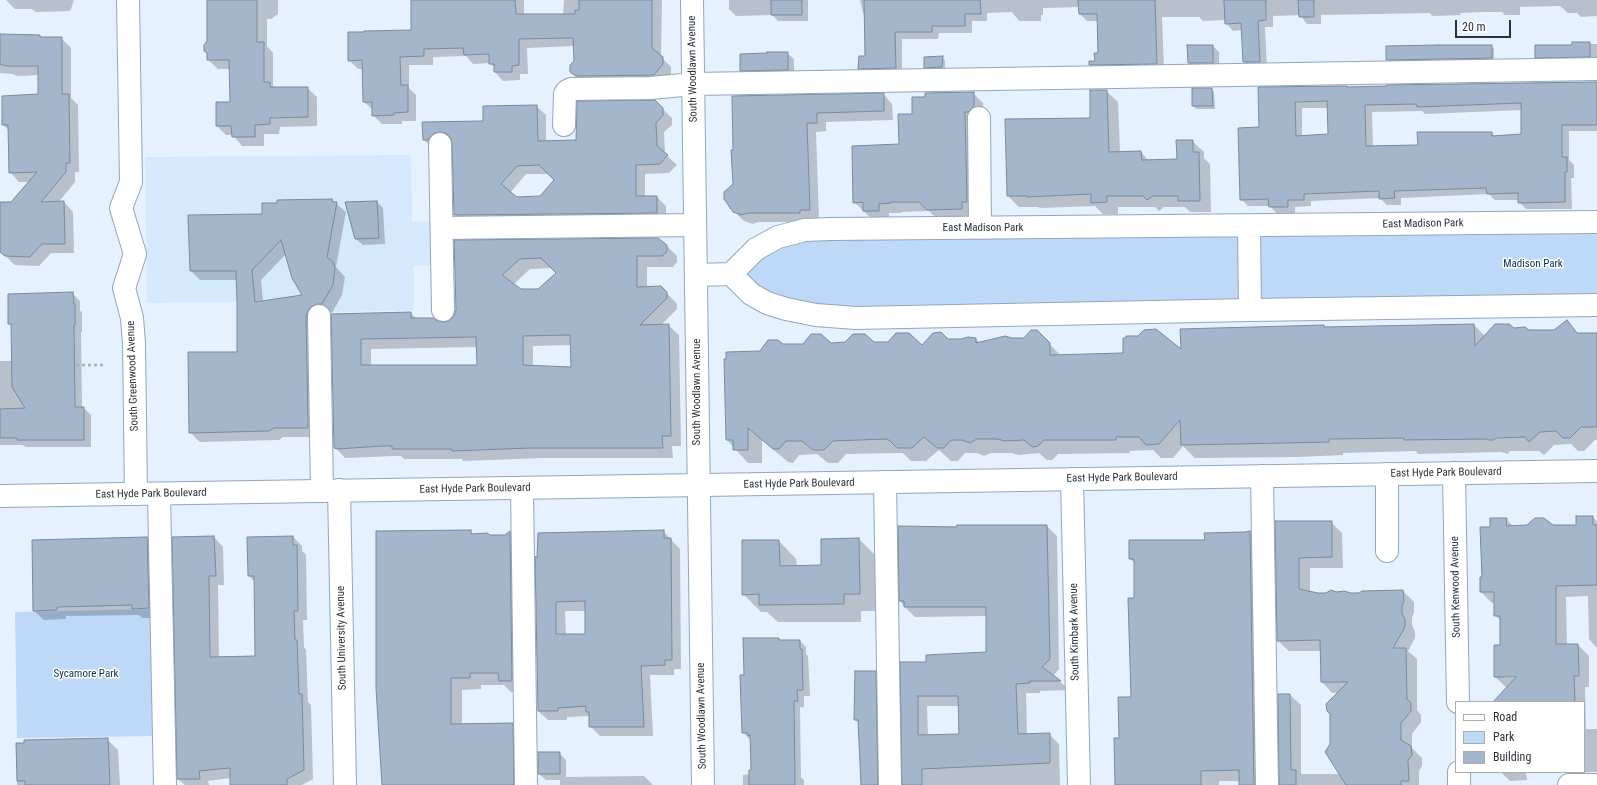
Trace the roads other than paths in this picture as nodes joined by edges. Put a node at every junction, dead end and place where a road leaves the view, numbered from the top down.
1 (128, 0) edge
2 (692, 0) edge
3 (1597, 69) edge
4 (693, 84) junction
5 (979, 118) dead end
6 (564, 125) dead end
7 (440, 144) dead end
8 (1597, 222) edge
9 (695, 225) junction
10 (1248, 226) junction
11 (442, 228) junction
12 (980, 228) junction
13 (731, 274) junction
14 (696, 275) junction
15 (1597, 305) edge
16 (443, 310) dead end
17 (1250, 310) junction
18 (318, 316) dead end
19 (1597, 471) edge
20 (1454, 473) junction
21 (1387, 474) junction
22 (1262, 476) junction
23 (1072, 479) junction
24 (886, 482) junction
25 (698, 485) junction
26 (522, 488) junction
27 (331, 491) junction
28 (136, 494) junction
29 (159, 494) junction
30 (0, 496) edge
31 (1387, 551) dead end
32 (1458, 701) edge
33 (1459, 773) edge
34 (165, 785) edge
35 (345, 785) edge
36 (526, 785) edge
37 (703, 785) edge
38 (890, 785) edge
39 (1079, 785) edge
40 (1267, 785) edge
41 (1459, 785) edge
42 (1569, 785) edge
43 (1594, 785) edge

1 - 28 street, South Greenwood Avenue
2 - 4 street, South Woodlawn Avenue
3 - 4 street
4 - 6 street
4 - 9 street, South Woodlawn Avenue
5 - 12 street
7 - 11 street
8 - 10 street, East Madison Park
9 - 11 street
9 - 14 street, South Woodlawn Avenue
10 - 12 street, East Madison Park
10 - 17 street
11 - 16 street
12 - 13 street, East Madison Park
13 - 14 street
13 - 17 street
14 - 25 street, South Woodlawn Avenue
15 - 17 street
18 - 27 street, South University Avenue
19 - 20 street, East Hyde Park Boulevard
20 - 21 street, East Hyde Park Boulevard
20 - 32 street, South Kenwood Avenue
21 - 22 street, East Hyde Park Boulevard
21 - 31 street
22 - 23 street, East Hyde Park Boulevard
22 - 40 street
23 - 24 street, East Hyde Park Boulevard
23 - 39 street, South Kimbark Avenue
24 - 25 street, East Hyde Park Boulevard
24 - 38 street
25 - 26 street, East Hyde Park Boulevard
25 - 37 street, South Woodlawn Avenue
26 - 27 street, East Hyde Park Boulevard
26 - 36 street
27 - 29 street, East Hyde Park Boulevard
27 - 35 street, South University Avenue
28 - 29 street, East Hyde Park Boulevard
28 - 30 street, East Hyde Park Boulevard
29 - 34 street
33 - 41 street
42 - 43 street

